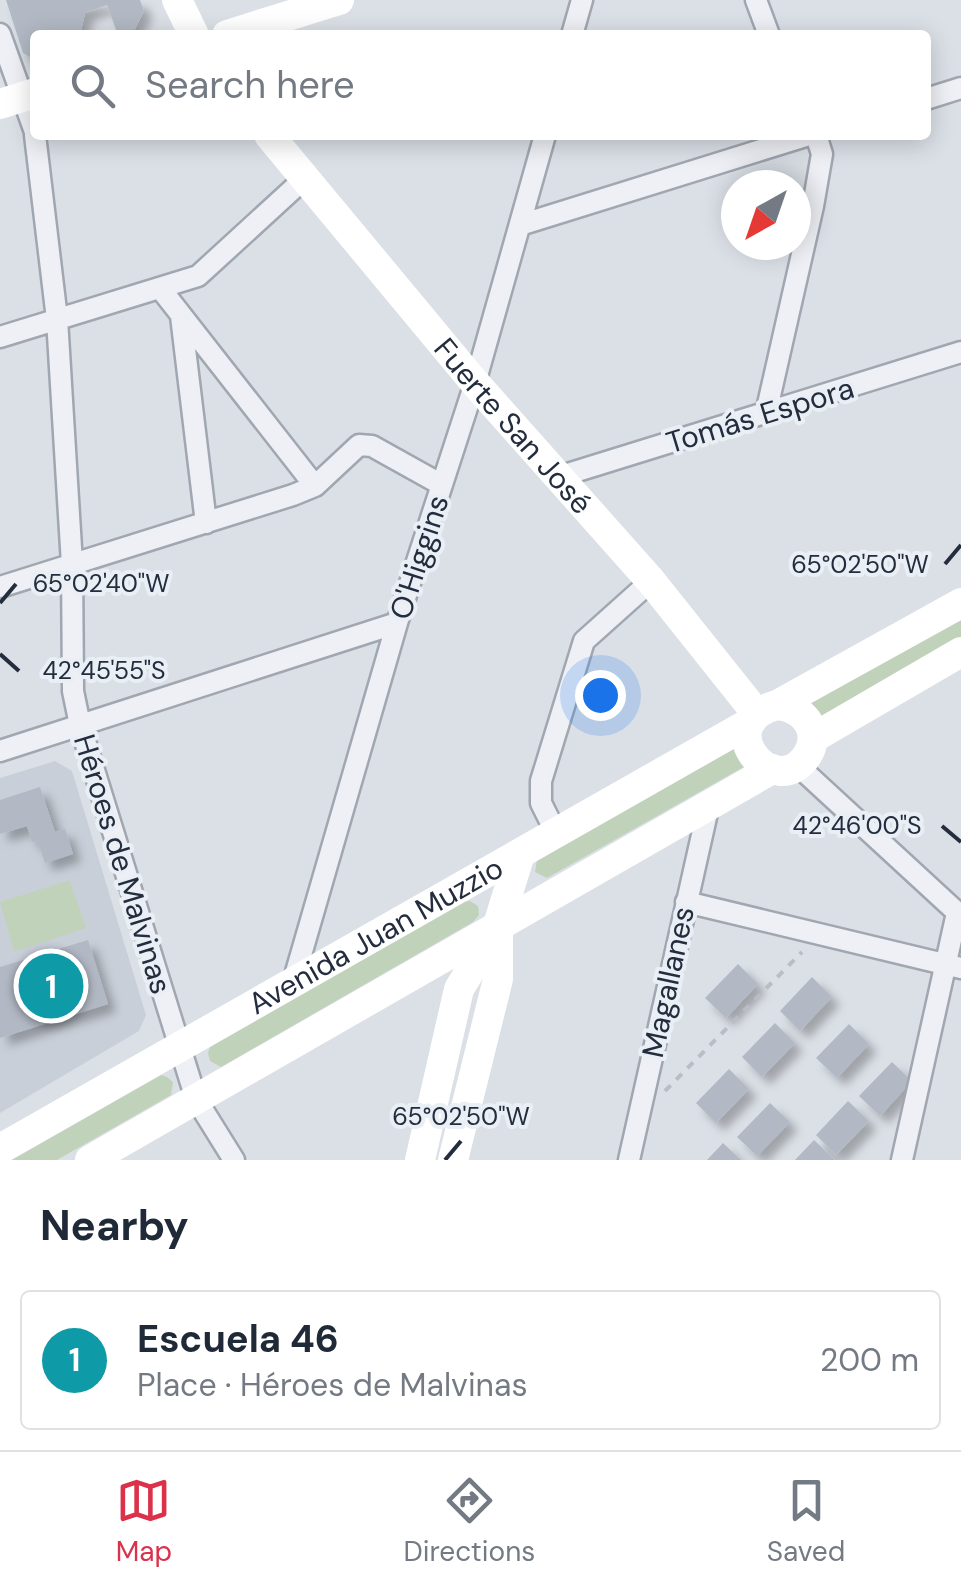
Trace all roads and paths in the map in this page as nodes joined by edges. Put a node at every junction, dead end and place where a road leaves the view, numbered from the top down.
1 (178, 0) edge
2 (340, 0) edge
3 (582, 0) edge
4 (756, 0) edge
5 (192, 30) edge
6 (244, 30) edge
7 (573, 30) edge
8 (767, 30) edge
9 (0, 34) edge
10 (961, 88) edge
11 (931, 97) edge
12 (19, 98) edge
13 (30, 123) edge
14 (36, 140) edge
15 (274, 140) edge
16 (544, 140) edge
17 (796, 140) edge
18 (815, 140) edge
19 (305, 178) junction
20 (520, 225) junction
21 (160, 288) junction
22 (180, 314) junction
23 (57, 319) junction
24 (0, 337) edge
25 (961, 352) edge
26 (475, 382) junction
27 (766, 413) junction
28 (558, 476) junction
29 (442, 485) junction
30 (315, 486) junction
31 (206, 522) junction
32 (72, 564) junction
33 (651, 581) junction
34 (0, 587) edge
35 (961, 603) edge
36 (397, 623) junction
37 (961, 652) edge
38 (762, 713) junction
39 (80, 725) junction
40 (812, 738) junction
41 (0, 751) edge
42 (785, 767) junction
43 (709, 804) junction
44 (556, 833) junction
45 (520, 854) junction
46 (686, 902) junction
47 (959, 914) edge
48 (498, 925) junction
49 (820, 934) junction
50 (953, 966) edge
51 (294, 979) junction
52 (179, 1046) junction
53 (666, 1091) dead end
54 (196, 1098) junction
55 (0, 1149) edge
56 (90, 1160) edge
57 (234, 1160) edge
58 (420, 1160) edge
59 (454, 1160) edge
60 (629, 1160) edge
61 (902, 1160) edge

1 - 5 main road
2 - 6 main road
3 - 7 street
4 - 8 street
9 - 12 street, Héroes de Malvinas
10 - 11 street
12 - 13 street, Héroes de Malvinas
14 - 23 street, Héroes de Malvinas
15 - 19 main road, Fuerte San José
16 - 20 street, O'Higgins
17 - 20 street
18 - 27 street
19 - 21 street
19 - 26 main road, Fuerte San José
20 - 26 street, O'Higgins
21 - 22 street
21 - 23 street
22 - 30 street
22 - 31 street
23 - 24 street
23 - 32 street, Héroes de Malvinas
25 - 27 street, Tomás Espora
26 - 28 main road, Fuerte San José
26 - 29 street, O'Higgins
27 - 28 street, Tomás Espora
28 - 33 main road, Fuerte San José
29 - 30 street
29 - 36 street, O'Higgins
30 - 31 street
31 - 32 street
32 - 34 street
32 - 39 street, Héroes de Malvinas
33 - 38 main road, Fuerte San José
33 - 44 street
35 - 38 main road, Avenida Juan Muzzio
36 - 39 street
36 - 51 street, O'Higgins
37 - 40 main road
38 - 40 main road
38 - 42 main road
38 - 44 main road, Avenida Juan Muzzio
39 - 41 street
39 - 52 street, Héroes de Malvinas
40 - 42 main road
42 - 43 main road, Avenida Juan Muzzio
42 - 47 street
43 - 46 street, Magallanes
43 - 48 main road, Avenida Juan Muzzio
44 - 45 main road, Avenida Juan Muzzio
45 - 48 main road
45 - 51 main road, Avenida Juan Muzzio
46 - 49 street
46 - 60 street, Magallanes
47 - 50 street
48 - 54 main road, Avenida Juan Muzzio
48 - 58 main road
48 - 59 main road
49 - 50 street
49 - 53 path
50 - 61 street
51 - 52 main road, Avenida Juan Muzzio
52 - 54 street, Héroes de Malvinas
52 - 55 main road, Avenida Juan Muzzio
54 - 56 main road, Avenida Juan Muzzio
54 - 57 street, Héroes de Malvinas

